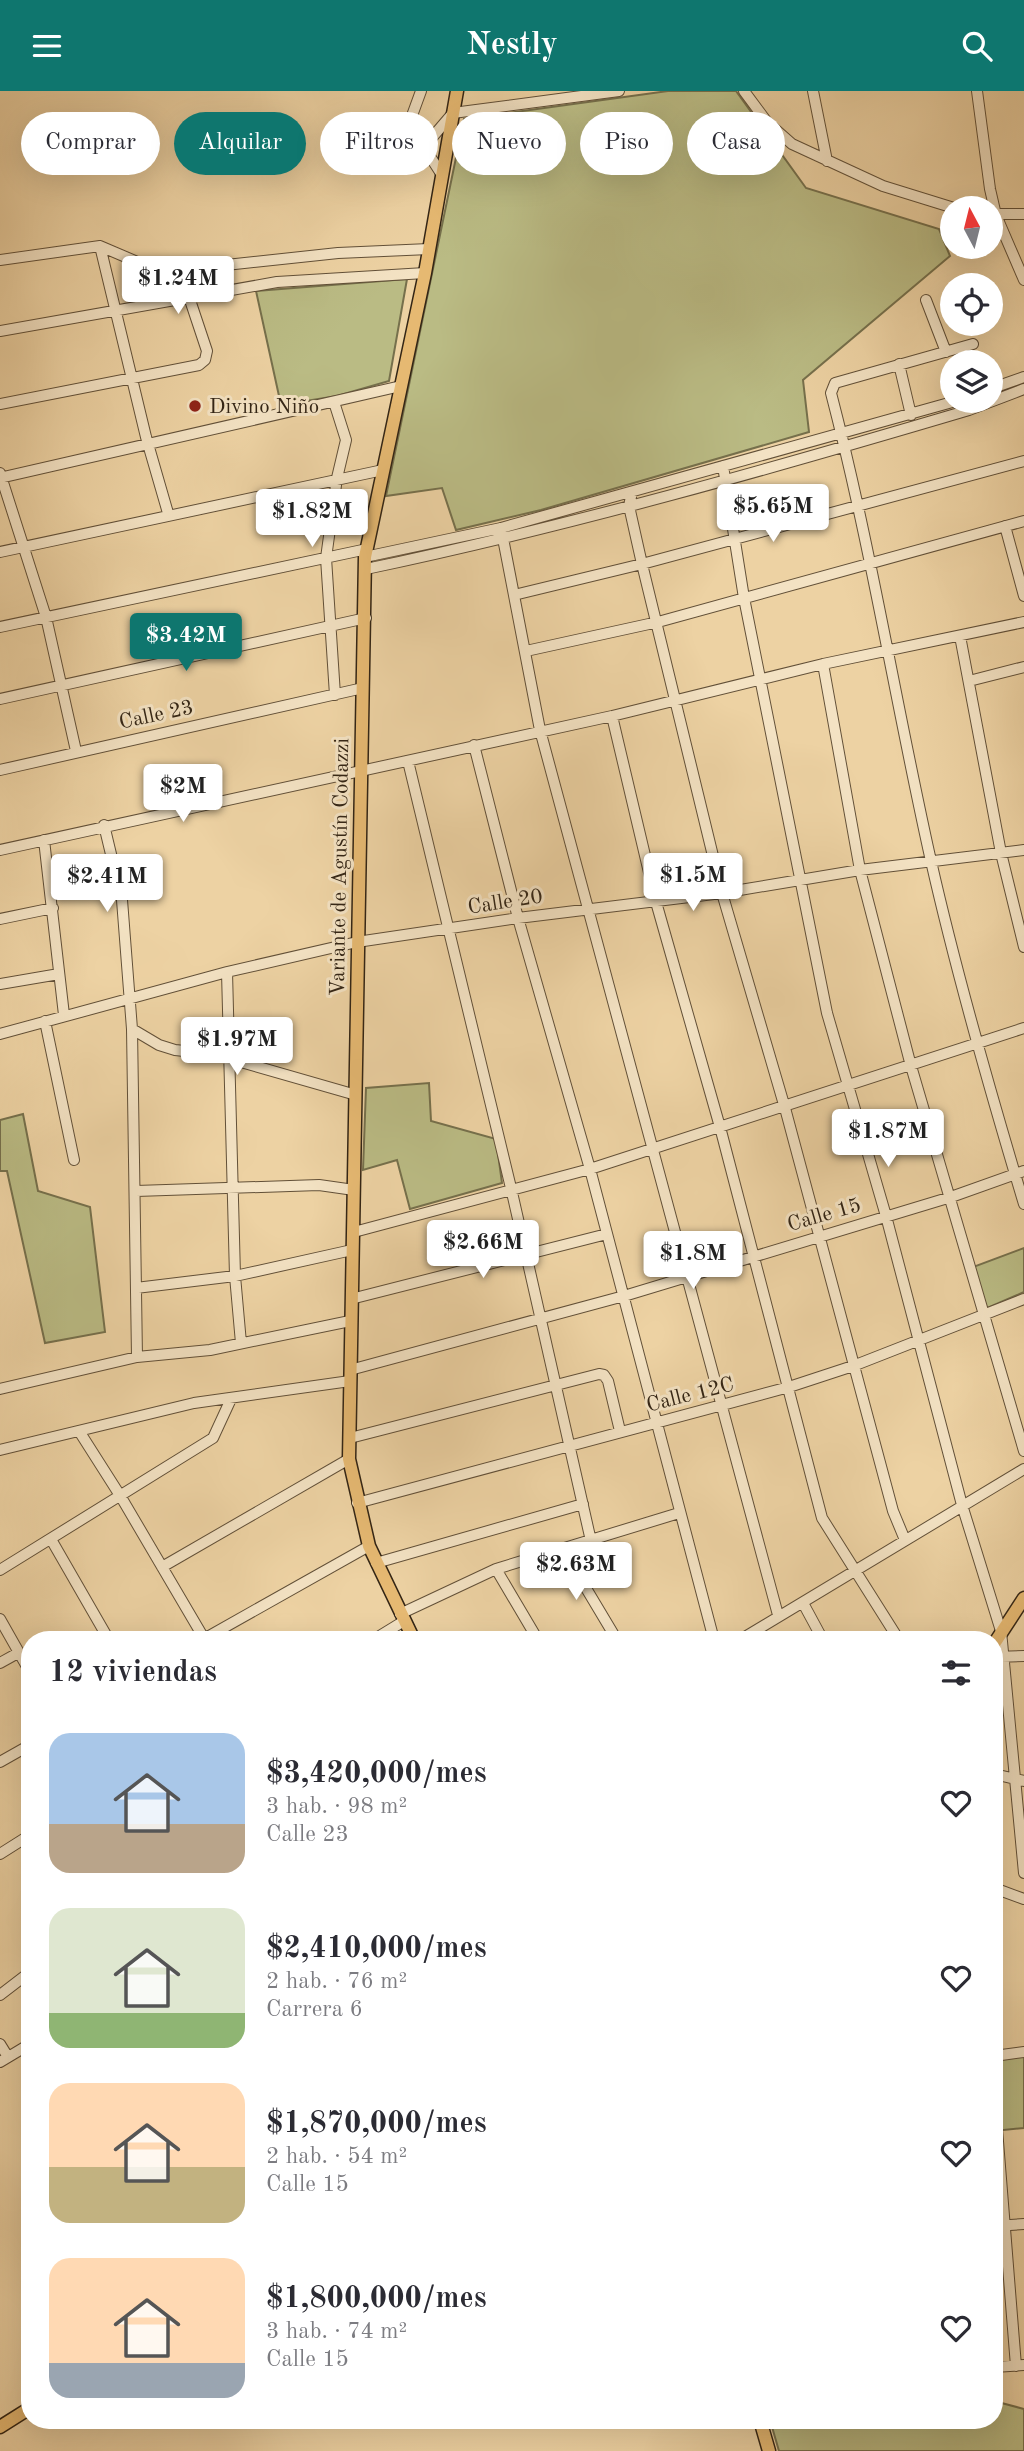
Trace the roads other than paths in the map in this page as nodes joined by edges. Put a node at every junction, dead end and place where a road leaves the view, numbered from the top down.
1 (421, 91) edge
2 (457, 91) edge
3 (619, 91) edge
4 (744, 91) edge
5 (813, 91) edge
6 (977, 91) edge
7 (414, 112) edge
8 (453, 112) edge
9 (461, 112) edge
10 (452, 114) edge
11 (452, 119) edge
12 (438, 131) edge
13 (827, 161) junction
14 (438, 169) edge
15 (442, 175) junction
16 (991, 196) edge
17 (940, 204) edge
18 (1003, 214) edge
19 (1024, 214) edge
20 (1003, 235) edge
21 (100, 246) junction
22 (429, 249) junction
23 (0, 260) edge
24 (180, 270) junction
25 (425, 273) junction
26 (1024, 280) edge
27 (188, 297) junction
28 (926, 300) dead end
29 (115, 310) junction
30 (0, 331) edge
31 (973, 344) dead end
32 (945, 350) edge
33 (953, 350) edge
34 (940, 354) edge
35 (900, 364) junction
36 (131, 377) junction
37 (1024, 377) edge
38 (1003, 384) edge
39 (401, 386) junction
40 (1024, 389) edge
41 (334, 402) junction
42 (0, 404) edge
43 (940, 406) edge
44 (911, 415) junction
45 (842, 434) junction
46 (148, 443) junction
47 (846, 447) junction
48 (1024, 461) edge
49 (723, 466) junction
50 (383, 470) junction
51 (0, 476) edge
52 (337, 478) junction
53 (726, 478) junction
54 (632, 492) junction
55 (629, 506) junction
56 (859, 506) junction
57 (169, 513) junction
58 (1024, 521) edge
59 (1005, 526) junction
60 (501, 528) junction
61 (734, 538) junction
62 (503, 540) junction
63 (26, 546) junction
64 (0, 552) edge
65 (326, 558) junction
66 (366, 558) junction
67 (870, 562) junction
68 (642, 564) junction
69 (514, 595) junction
70 (1024, 596) edge
71 (744, 598) junction
72 (46, 617) junction
73 (366, 618) junction
74 (658, 622) junction
75 (1024, 622) edge
76 (331, 625) junction
77 (0, 627) edge
78 (960, 636) junction
79 (888, 650) junction
80 (526, 651) junction
81 (823, 664) junction
82 (1024, 667) edge
83 (761, 679) junction
84 (969, 681) junction
85 (63, 684) junction
86 (362, 688) junction
87 (335, 695) junction
88 (0, 699) edge
89 (674, 700) junction
90 (612, 716) junction
91 (540, 730) junction
92 (474, 745) junction
93 (76, 751) junction
94 (408, 761) junction
95 (0, 770) edge
96 (359, 771) junction
97 (104, 825) junction
98 (44, 840) junction
99 (1024, 850) edge
100 (0, 851) edge
101 (1001, 853) junction
102 (931, 861) junction
103 (860, 870) junction
104 (801, 881) junction
105 (722, 893) junction
106 (656, 902) junction
107 (53, 908) junction
108 (590, 909) junction
109 (517, 918) junction
110 (0, 919) edge
111 (450, 929) junction
112 (357, 942) junction
113 (1024, 947) edge
114 (227, 972) junction
115 (59, 974) junction
116 (0, 984) edge
117 (130, 999) junction
118 (64, 1016) junction
119 (45, 1021) junction
120 (1024, 1028) edge
121 (132, 1030) junction
122 (0, 1034) edge
123 (978, 1044) junction
124 (228, 1058) junction
125 (911, 1066) junction
126 (848, 1087) junction
127 (356, 1095) junction
128 (785, 1108) junction
129 (720, 1127) junction
130 (654, 1148) junction
131 (74, 1160) dead end
132 (590, 1169) junction
133 (1019, 1172) edge
134 (234, 1188) junction
135 (511, 1188) junction
136 (354, 1190) junction
137 (136, 1191) junction
138 (951, 1197) junction
139 (1024, 1204) edge
140 (886, 1216) junction
141 (354, 1232) junction
142 (607, 1234) junction
143 (819, 1237) junction
144 (352, 1249) junction
145 (525, 1254) junction
146 (752, 1255) junction
147 (235, 1276) junction
148 (686, 1277) junction
149 (136, 1288) junction
150 (624, 1296) junction
151 (351, 1299) junction
152 (1024, 1299) edge
153 (983, 1316) junction
154 (350, 1321) junction
155 (541, 1321) junction
156 (918, 1339) junction
157 (241, 1343) junction
158 (137, 1357) junction
159 (853, 1366) junction
160 (350, 1376) junction
161 (556, 1384) junction
162 (789, 1387) junction
163 (0, 1389) edge
164 (231, 1399) junction
165 (723, 1406) junction
166 (658, 1423) junction
167 (79, 1431) junction
168 (620, 1431) junction
169 (350, 1438) junction
170 (570, 1444) junction
171 (0, 1450) edge
172 (1024, 1451) edge
173 (349, 1459) junction
174 (1024, 1469) edge
175 (121, 1497) junction
176 (357, 1503) junction
177 (583, 1504) junction
178 (962, 1506) junction
179 (679, 1513) junction
180 (905, 1540) junction
181 (52, 1541) junction
182 (591, 1541) junction
183 (369, 1546) junction
184 (562, 1548) junction
185 (376, 1563) junction
186 (162, 1567) junction
187 (496, 1569) junction
188 (0, 1570) edge
189 (856, 1571) junction
190 (1024, 1598) edge
191 (803, 1603) junction
192 (778, 1615) junction
193 (402, 1617) junction
194 (0, 1619) edge
195 (103, 1631) edge
196 (199, 1631) edge
197 (218, 1631) edge
198 (384, 1631) edge
199 (409, 1631) edge
200 (533, 1631) edge
201 (612, 1631) edge
202 (712, 1631) edge
203 (754, 1631) edge
204 (818, 1631) edge
205 (893, 1631) edge
206 (1001, 1631) joint
207 (18, 1653) junction
208 (1003, 1656) edge
209 (1024, 1656) edge
210 (21, 1658) edge
211 (0, 1663) edge
212 (1003, 1681) edge
213 (21, 1750) edge
214 (0, 1762) edge
215 (1019, 1780) edge
216 (21, 1841) edge
217 (0, 1854) edge
218 (1024, 1873) edge
219 (1003, 1893) edge
220 (1024, 1899) edge
221 (21, 1980) edge
222 (0, 1995) edge
223 (0, 2043) edge
224 (21, 2049) edge
225 (1024, 2052) edge
226 (1003, 2055) edge
227 (4, 2059) edge
228 (1024, 2224) edge
229 (1003, 2226) edge
230 (1003, 2252) edge
231 (1020, 2365) edge
232 (21, 2414) edge
233 (0, 2427) edge
234 (763, 2429) edge
235 (769, 2451) edge

1 - 7 street
2 - 8 main road, Variante de Agustín Codazzi
3 - 9 street
4 - 13 street
5 - 13 street
6 - 16 street
10 - 12 street
11 - 15 main road, Variante de Agustín Codazzi
13 - 17 street
14 - 15 street
15 - 22 main road, Variante de Agustín Codazzi
18 - 19 street
20 - 26 street
21 - 23 street
21 - 24 street
21 - 29 street
22 - 24 street
22 - 25 main road, Variante de Agustín Codazzi
24 - 27 street
25 - 27 street
25 - 39 main road, Variante de Agustín Codazzi
27 - 29 street
27 - 36 street
28 - 32 street
29 - 30 street
29 - 36 street
31 - 33 street
34 - 35 street
35 - 44 street
35 - 45 street
36 - 42 street
36 - 46 street
37 - 38 street
39 - 41 street
39 - 50 main road, Variante de Agustín Codazzi
40 - 47 street
41 - 46 street
41 - 52 street
43 - 44 street
44 - 45 street
45 - 47 street
45 - 49 street
46 - 51 street
46 - 57 street
47 - 53 street
47 - 56 street
48 - 56 street
49 - 53 street
49 - 54 street
50 - 52 street
50 - 66 main road, Variante de Agustín Codazzi
51 - 63 street
52 - 57 street
52 - 65 street
53 - 55 street
53 - 61 street
54 - 55 street
54 - 60 street
55 - 62 street
55 - 68 street
56 - 61 street
56 - 67 street
57 - 63 street
58 - 59 street
59 - 67 street
59 - 70 street
60 - 62 street
60 - 66 street
61 - 68 street
61 - 71 street
62 - 66 street
62 - 69 street
63 - 64 street
63 - 72 street
65 - 66 street
65 - 72 street
65 - 76 street
66 - 73 main road, Variante de Agustín Codazzi
67 - 71 street
67 - 79 street
68 - 69 street
68 - 74 street
69 - 80 street
71 - 74 street
71 - 83 street
72 - 77 street
72 - 85 street
73 - 76 street
73 - 86 main road, Variante de Agustín Codazzi
74 - 80 street
74 - 89 street
75 - 78 street
76 - 85 street
76 - 87 street
78 - 79 street
78 - 84 street
79 - 81 street
79 - 102 street
80 - 91 street
81 - 83 street
81 - 103 street
82 - 84 street
83 - 89 street
83 - 104 street
84 - 101 street
85 - 88 street
85 - 93 street
86 - 87 street, Calle 23
86 - 96 main road, Variante de Agustín Codazzi
87 - 93 street, Calle 23
89 - 90 street
89 - 105 street
90 - 91 street
90 - 106 street
91 - 92 street
91 - 108 street
92 - 94 street
92 - 109 street
93 - 95 street, Calle 23
94 - 96 street
94 - 111 street
96 - 97 street
96 - 112 main road, Variante de Agustín Codazzi
97 - 98 street
97 - 117 street
98 - 100 street
98 - 107 street
99 - 101 street, Calle 20
101 - 102 street, Calle 20
101 - 113 street
102 - 103 street, Calle 20
102 - 123 street
103 - 104 street, Calle 20
103 - 125 street
104 - 105 street, Calle 20
104 - 126 street
105 - 106 street, Calle 20
105 - 128 street
106 - 108 street, Calle 20
106 - 129 street
107 - 110 street
107 - 115 street
108 - 109 street, Calle 20
108 - 130 street
109 - 111 street, Calle 20
109 - 132 street
111 - 112 street, Calle 20
111 - 135 street
112 - 114 street, Calle 20
112 - 127 main road, Variante de Agustín Codazzi
114 - 117 street, Calle 20
114 - 124 street
115 - 116 street
115 - 118 street
117 - 118 street, Calle 20
117 - 121 street
118 - 119 street, Calle 20
119 - 122 street, Calle 20
119 - 131 street
120 - 123 street
121 - 124 street
121 - 137 street
123 - 125 street
123 - 133 street
124 - 127 street
124 - 134 street
125 - 126 street
125 - 138 street
126 - 128 street
126 - 140 street
127 - 136 main road, Variante de Agustín Codazzi
128 - 129 street
128 - 143 street
129 - 130 street
129 - 146 street
130 - 132 street
130 - 148 street
132 - 135 street
132 - 142 street
133 - 138 street, Calle 15
133 - 139 street
134 - 136 street
134 - 137 street
134 - 147 street
135 - 141 street
135 - 145 street
136 - 141 main road, Variante de Agustín Codazzi
137 - 149 street
138 - 140 street, Calle 15
138 - 153 street
140 - 143 street, Calle 15
140 - 156 street
141 - 144 main road, Variante de Agustín Codazzi
142 - 145 street
142 - 150 street
143 - 146 street, Calle 15
143 - 159 street
144 - 147 street
144 - 151 main road, Variante de Agustín Codazzi
145 - 151 street
145 - 155 street
146 - 148 street, Calle 15
146 - 162 street
147 - 149 street
147 - 157 street
148 - 150 street, Calle 15
148 - 165 street
149 - 158 street
150 - 155 street, Calle 15
150 - 166 street
151 - 154 main road, Variante de Agustín Codazzi
152 - 153 street, Calle 12C
153 - 156 street, Calle 12C
153 - 172 street
154 - 157 street
154 - 160 main road, Variante de Agustín Codazzi
155 - 160 street, Calle 15
155 - 161 street
156 - 159 street, Calle 12C
156 - 178 street
157 - 158 street
158 - 163 street
159 - 162 street, Calle 12C
159 - 180 street
160 - 164 street, Calle 15
160 - 169 main road, Variante de Agustín Codazzi
161 - 168 street
161 - 169 street
161 - 170 street
162 - 165 street, Calle 12C
162 - 189 street
164 - 167 street, Calle 15
164 - 175 street
165 - 166 street, Calle 12C
165 - 192 street
166 - 168 street, Calle 12C
166 - 179 street
167 - 171 street, Calle 15
167 - 175 street
168 - 170 street, Calle 12C
169 - 173 main road, Variante de Agustín Codazzi
170 - 176 street, Calle 12C
170 - 177 street
173 - 176 main road, Variante de Agustín Codazzi
173 - 186 street
174 - 178 street
175 - 181 street
175 - 186 street
176 - 183 main road, Variante de Agustín Codazzi
177 - 182 street
177 - 185 street
178 - 180 street
178 - 206 street
179 - 182 street
179 - 202 street
180 - 189 street
181 - 188 street
181 - 195 street
182 - 184 street
183 - 185 main road, Variante de Agustín Codazzi
183 - 197 street
184 - 187 street
184 - 201 street
185 - 193 main road, Variante de Agustín Codazzi
186 - 196 street
187 - 193 street
187 - 200 street
189 - 191 street
189 - 205 street
190 - 206 main road
191 - 192 street
191 - 204 street
192 - 203 street
193 - 198 street
193 - 199 main road, Variante de Agustín Codazzi
194 - 207 street
207 - 210 street
207 - 211 street
208 - 209 street
212 - 215 street
213 - 214 street
215 - 218 street
216 - 217 street
219 - 220 street
221 - 222 street
223 - 227 street
224 - 227 street
225 - 226 street
228 - 229 street
230 - 231 street
232 - 233 main road
234 - 235 main road

